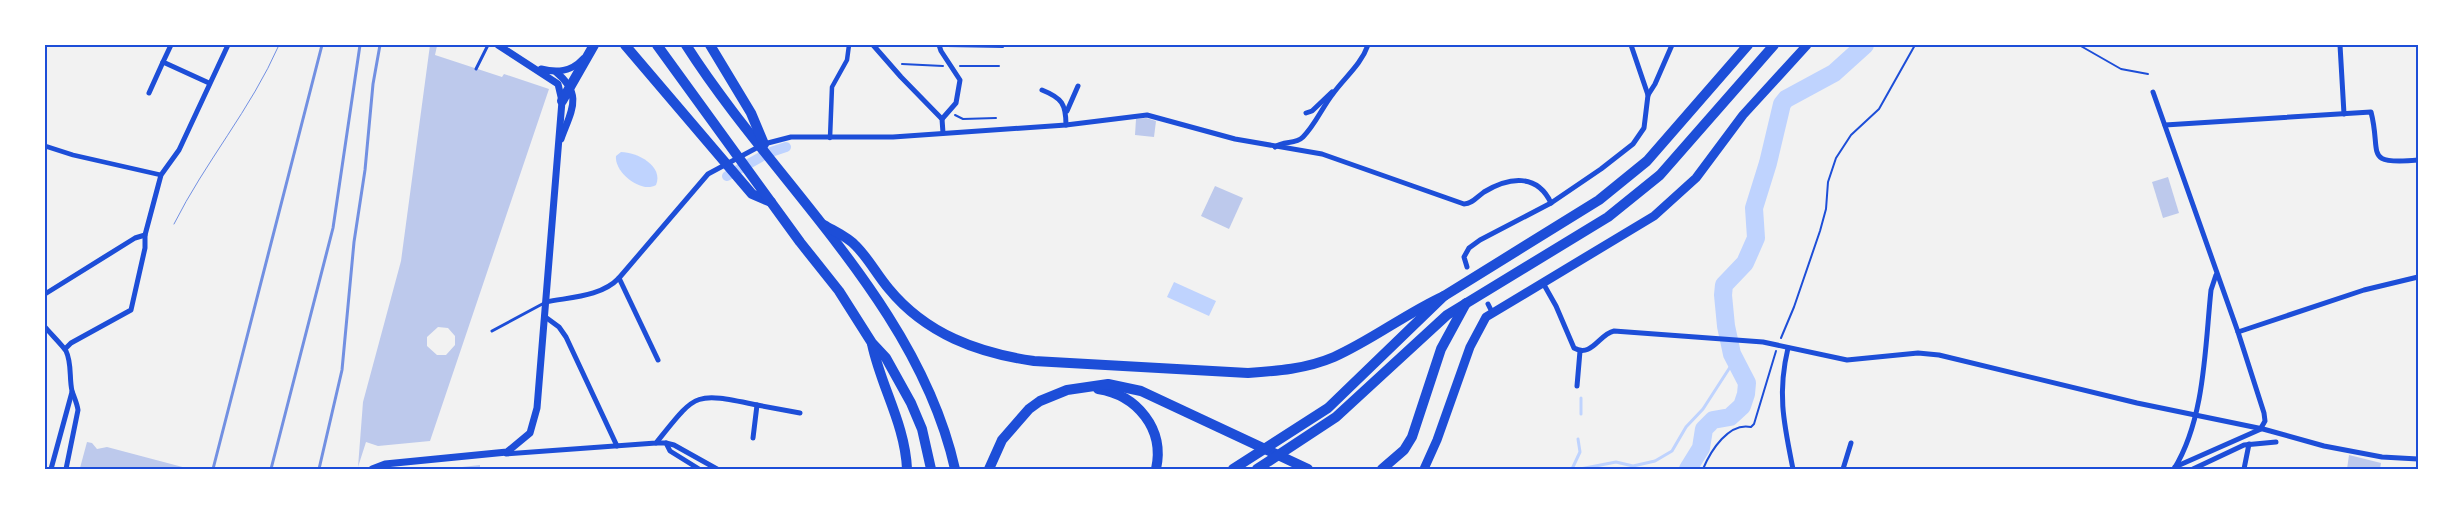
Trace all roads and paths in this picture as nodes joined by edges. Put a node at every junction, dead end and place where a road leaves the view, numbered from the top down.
1 (171, 45) edge
2 (228, 45) edge
3 (488, 45) edge
4 (498, 45) edge
5 (625, 45) edge
6 (658, 45) edge
7 (686, 45) edge
8 (710, 45) edge
9 (849, 45) edge
10 (873, 45) edge
11 (939, 45) edge
12 (1368, 45) edge
13 (1631, 45) edge
14 (1672, 45) edge
15 (1748, 45) edge
16 (1774, 45) edge
17 (1807, 45) edge
18 (1915, 45) edge
19 (2079, 45) edge
20 (2340, 45) edge
21 (1002, 48) dead end
22 (591, 49) edge
23 (163, 62) junction
24 (530, 66) junction
25 (476, 68) dead end
26 (556, 72) junction
27 (2148, 74) dead end
28 (209, 83) junction
29 (569, 86) junction
30 (1078, 86) dead end
31 (1338, 87) junction
32 (1042, 90) dead end
33 (2153, 92) dead end
34 (148, 93) dead end
35 (1648, 95) junction
36 (562, 101) junction
37 (952, 108) junction
38 (1067, 111) junction
39 (1306, 113) dead end
40 (2344, 114) junction
41 (942, 118) junction
42 (996, 118) dead end
43 (1066, 125) junction
44 (2165, 125) junction
45 (943, 133) junction
46 (830, 138) junction
47 (559, 144) junction
48 (45, 146) edge
49 (1275, 147) junction
50 (769, 156) junction
51 (2418, 160) edge
52 (161, 175) junction
53 (771, 202) junction
54 (1551, 203) junction
55 (824, 225) junction
56 (145, 235) junction
57 (1467, 268) dead end
58 (2216, 275) junction
59 (2418, 277) edge
60 (619, 278) junction
61 (1543, 283) junction
62 (45, 294) edge
63 (1444, 296) junction
64 (546, 302) junction
65 (1467, 303) junction
66 (544, 316) junction
67 (45, 327) edge
68 (492, 331) dead end
69 (2238, 332) junction
70 (872, 343) junction
71 (1778, 345) junction
72 (1788, 348) junction
73 (65, 349) junction
74 (1580, 351) junction
75 (658, 360) dead end
76 (1083, 386) junction
77 (1578, 386) dead end
78 (72, 392) junction
79 (757, 405) junction
80 (800, 413) dead end
81 (2196, 415) junction
82 (2261, 428) junction
83 (753, 438) dead end
84 (656, 442) junction
85 (2276, 442) dead end
86 (666, 443) junction
87 (1851, 443) dead end
88 (2249, 444) junction
89 (617, 446) junction
90 (496, 454) junction
91 (2418, 459) edge
92 (2174, 468) edge
93 (51, 469) edge
94 (66, 469) edge
95 (372, 469) edge
96 (699, 469) edge
97 (717, 469) edge
98 (907, 469) edge
99 (931, 469) edge
100 (955, 469) edge
101 (989, 469) edge
102 (1156, 469) edge
103 (1234, 469) edge
104 (1257, 469) edge
105 (1308, 469) edge
106 (1382, 469) edge
107 (1424, 469) edge
108 (1703, 469) edge
109 (1793, 469) edge
110 (1843, 469) edge
111 (2193, 469) edge
112 (2244, 469) edge

1 - 23 street
2 - 28 street
3 - 25 lane
4 - 24 street
5 - 53 highway
6 - 53 highway
7 - 50 highway
8 - 50 highway
9 - 46 street
10 - 41 street
11 - 21 path
11 - 37 street
12 - 31 street
13 - 35 street
14 - 35 street
15 - 63 highway
16 - 65 highway
17 - 61 main road
18 - 71 path
19 - 27 path
20 - 40 street
22 - 26 street
22 - 29 highway
23 - 28 street
23 - 34 street
24 - 26 street
24 - 36 street
26 - 29 street
28 - 52 street
29 - 36 highway
29 - 47 street
30 - 38 street
31 - 39 street
31 - 49 street
32 - 38 street
33 - 44 street
35 - 54 street
36 - 47 street
37 - 41 street
37 - 42 path
38 - 43 street
40 - 44 street
40 - 51 street
41 - 45 street
43 - 45 street
43 - 49 street
44 - 58 street
45 - 46 street
46 - 60 street
47 - 64 street
48 - 52 street
49 - 54 street
50 - 55 highway
52 - 56 street
53 - 70 highway
54 - 57 street
55 - 63 highway
55 - 100 highway
56 - 62 street
56 - 73 street
58 - 69 street
58 - 81 street
59 - 69 street
60 - 64 street
60 - 75 street
61 - 74 street
61 - 107 main road
63 - 103 highway
64 - 66 street
64 - 68 lane
65 - 104 highway
65 - 106 highway
66 - 89 street
66 - 90 street
67 - 73 street
69 - 82 street
70 - 98 highway
70 - 99 highway
71 - 72 street
71 - 74 street
71 - 108 path
72 - 81 street
72 - 109 street
73 - 78 street
74 - 77 street
76 - 101 highway
76 - 102 highway
76 - 105 highway
78 - 93 street
78 - 94 street
79 - 80 street
79 - 83 street
79 - 84 street
81 - 82 street
81 - 92 street
82 - 91 street
82 - 92 street
84 - 86 street
84 - 89 street
85 - 88 street
86 - 96 street
86 - 97 street
87 - 110 street
88 - 111 street
88 - 112 street
89 - 90 street
90 - 95 street

